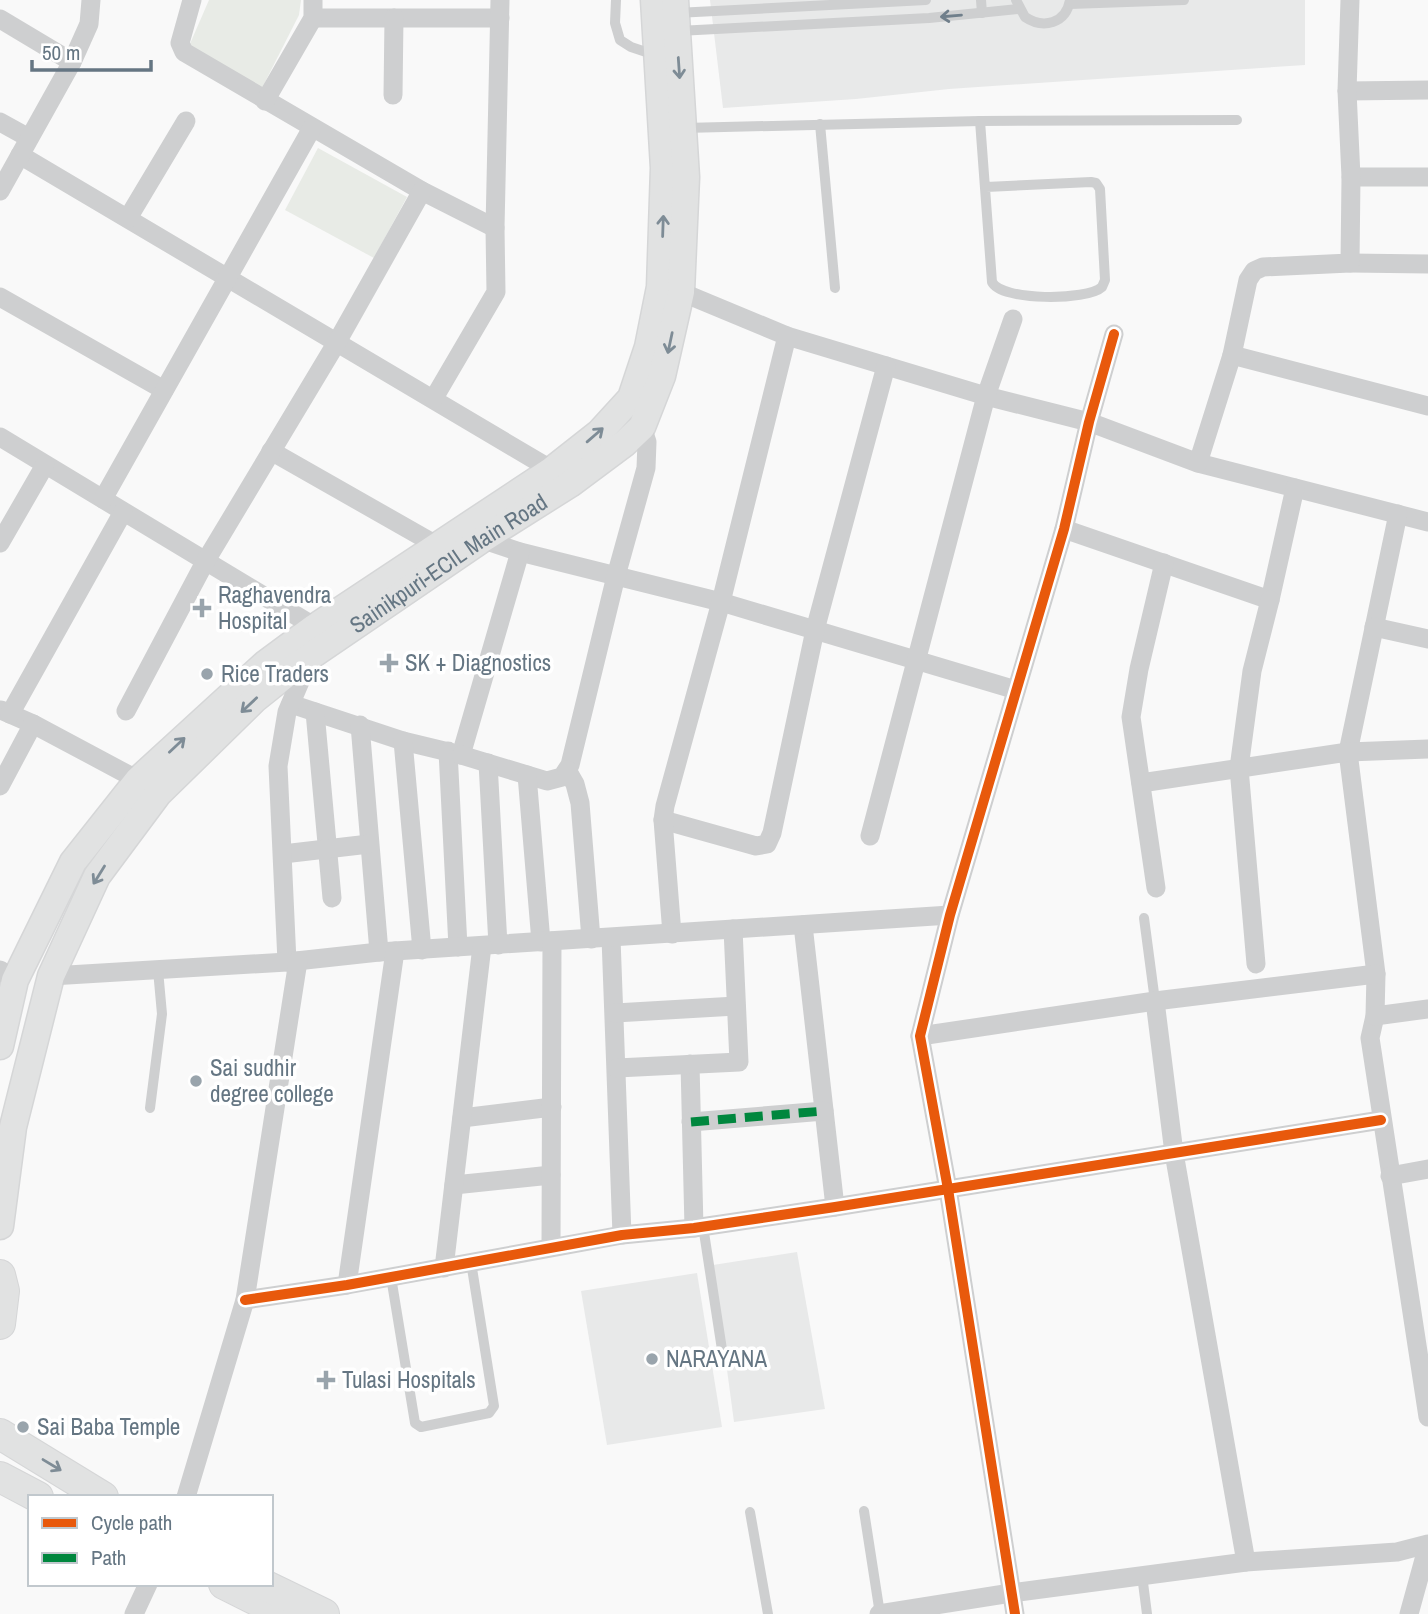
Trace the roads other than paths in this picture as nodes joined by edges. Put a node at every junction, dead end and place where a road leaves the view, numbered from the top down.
1 (92, 0) edge
2 (192, 0) edge
3 (616, 0) edge
4 (926, 0) edge
5 (981, 0) edge
6 (1184, 0) edge
7 (1350, 0) edge
8 (837, 2) edge
9 (1070, 2) edge
10 (1018, 5) edge
11 (313, 9) edge
12 (500, 9) edge
13 (670, 11) edge
14 (982, 13) junction
15 (394, 18) junction
16 (0, 19) edge
17 (839, 22) junction
18 (659, 56) junction
19 (72, 62) junction
20 (1428, 90) edge
21 (1347, 91) junction
22 (393, 95) dead end
23 (265, 102) junction
24 (1237, 120) dead end
25 (186, 121) dead end
26 (980, 121) junction
27 (0, 122) edge
28 (820, 124) junction
29 (312, 128) junction
30 (683, 128) junction
31 (24, 146) junction
32 (1351, 177) junction
33 (1428, 177) edge
34 (986, 187) junction
35 (0, 191) edge
36 (422, 191) junction
37 (128, 218) junction
38 (495, 228) junction
39 (1350, 263) junction
40 (1428, 264) edge
41 (228, 277) junction
42 (835, 288) dead end
43 (681, 292) junction
44 (0, 297) edge
45 (1013, 319) dead end
46 (1114, 334) dead end
47 (787, 336) junction
48 (337, 342) junction
49 (1232, 355) junction
50 (886, 366) junction
51 (164, 390) junction
52 (986, 397) junction
53 (434, 398) junction
54 (1428, 406) edge
55 (1089, 422) junction
56 (642, 427) junction
57 (0, 437) edge
58 (271, 451) junction
59 (1198, 463) junction
60 (45, 465) junction
61 (552, 470) junction
62 (1296, 488) junction
63 (103, 499) junction
64 (123, 512) junction
65 (1398, 514) junction
66 (1428, 522) edge
67 (1064, 529) junction
68 (471, 536) junction
69 (0, 543) edge
70 (438, 546) junction
71 (520, 552) junction
72 (205, 562) junction
73 (1164, 563) junction
74 (616, 576) junction
75 (1270, 600) junction
76 (721, 602) junction
77 (1374, 627) junction
78 (315, 628) junction
79 (815, 630) junction
80 (1428, 639) edge
81 (312, 656) junction
82 (917, 663) junction
83 (1016, 690) junction
84 (291, 704) junction
85 (126, 711) dead end
86 (5, 712) edge
87 (315, 712) junction
88 (33, 724) junction
89 (360, 726) junction
90 (403, 741) junction
91 (1428, 749) edge
92 (1348, 752) junction
93 (454, 753) junction
94 (488, 763) junction
95 (1239, 768) junction
96 (567, 770) junction
97 (527, 775) junction
98 (138, 780) junction
99 (1141, 783) junction
100 (0, 786) edge
101 (663, 821) junction
102 (870, 836) dead end
103 (369, 844) junction
104 (327, 849) junction
105 (284, 854) junction
106 (1156, 888) dead end
107 (332, 898) dead end
108 (950, 915) junction
109 (1144, 918) dead end
110 (803, 925) junction
111 (733, 929) junction
112 (673, 934) junction
113 (611, 938) junction
114 (591, 939) junction
115 (547, 942) junction
116 (490, 945) junction
117 (458, 947) junction
118 (422, 950) junction
119 (387, 951) junction
120 (292, 962) junction
121 (1256, 964) dead end
122 (158, 970) junction
123 (1376, 974) junction
124 (7, 975) edge
125 (51, 975) junction
126 (1155, 1000) junction
127 (736, 1006) junction
128 (1428, 1009) edge
129 (615, 1013) junction
130 (1375, 1016) junction
131 (920, 1036) junction
132 (0, 1046) edge
133 (690, 1064) junction
134 (617, 1068) junction
135 (552, 1107) junction
136 (150, 1108) dead end
137 (824, 1111) junction
138 (462, 1118) junction
139 (1381, 1119) junction
140 (691, 1122) junction
141 (1174, 1153) junction
142 (1428, 1169) edge
143 (551, 1175) junction
144 (1390, 1176) junction
145 (454, 1185) junction
146 (948, 1189) junction
147 (835, 1208) junction
148 (0, 1226) edge
149 (698, 1227) junction
150 (622, 1235) junction
151 (551, 1247) junction
152 (471, 1262) junction
153 (444, 1268) junction
154 (0, 1275) edge
155 (391, 1277) junction
156 (347, 1285) junction
157 (245, 1300) junction
158 (1421, 1318) edge
159 (0, 1324) edge
160 (723, 1356) dead end
161 (1428, 1417) edge
162 (0, 1420) edge
163 (9, 1439) edge
164 (0, 1478) edge
165 (34, 1495) edge
166 (100, 1495) edge
167 (187, 1495) edge
168 (864, 1511) dead end
169 (750, 1512) dead end
170 (1427, 1545) edge
171 (1246, 1562) junction
172 (1142, 1575) junction
173 (147, 1586) edge
174 (228, 1586) edge
175 (266, 1586) edge
176 (1011, 1593) junction
177 (1417, 1607) edge
178 (134, 1614) edge
179 (285, 1614) edge
180 (324, 1614) edge
181 (768, 1614) edge
182 (879, 1614) edge
183 (1015, 1614) edge
184 (1147, 1614) edge

1 - 19 street
2 - 23 street
3 - 18 lane
4 - 8 lane
5 - 14 lane
6 - 9 lane
7 - 21 street
8 - 13 lane
8 - 17 lane
9 - 10 lane
10 - 14 lane
11 - 15 street
11 - 23 street
12 - 15 street
12 - 38 street
13 - 17 lane
13 - 18 main road, Sainikpuri-ECIL Main Road
13 -> 30 main road, Sainikpuri-ECIL Main Road
14 -> 17 lane
15 - 22 street
16 - 19 street
61 -> 18 main road, Sainikpuri-ECIL Main Road
19 - 31 street
20 - 21 street
21 - 32 street
23 - 29 street
24 - 26 lane
25 - 37 street
26 - 28 lane
26 - 34 lane
27 - 31 street
28 - 30 lane
28 - 42 lane
29 - 36 street
29 - 41 street
30 - 43 main road, Sainikpuri-ECIL Main Road
31 - 35 street
31 - 37 street
32 - 33 street
32 - 39 street
34 - 34 lane
36 - 38 street
36 - 48 street
37 - 41 street
38 - 53 street
39 - 40 street
39 - 49 street
41 - 48 street
41 - 51 street
43 - 47 street
43 -> 56 main road, Sainikpuri-ECIL Main Road
44 - 51 street
45 - 52 street
46 - 55 street
47 - 50 street
47 - 76 street
48 - 53 street
48 - 58 street
49 - 54 street
49 - 59 street
50 - 52 street
50 - 79 street
51 - 63 street
52 - 55 street
52 - 82 street
53 - 61 street
55 - 59 street
55 - 67 street
56 - 68 main road, Sainikpuri-ECIL Main Road
56 - 74 street
57 - 60 street
58 - 70 street
58 - 72 street
59 - 62 street
60 - 63 street
60 - 69 street
61 - 68 main road, Sainikpuri-ECIL Main Road
62 - 65 street
62 - 75 street
63 - 64 street
64 - 72 street
64 - 86 street
65 - 66 street
65 - 77 street
67 - 73 street
67 - 83 street
68 - 70 main road, Sainikpuri-ECIL Main Road
68 - 71 street
68 - 81 main road, Sainikpuri-ECIL Main Road
70 - 78 main road, Sainikpuri-ECIL Main Road
71 - 74 street
71 - 93 street
72 - 78 street
72 - 85 street
73 - 75 street
73 - 99 street
74 - 76 street
74 - 96 street
75 - 95 street
76 - 79 street
76 - 101 street
77 - 80 street
77 - 92 street
98 -> 78 main road, Sainikpuri-ECIL Main Road
79 - 82 street
79 - 101 street
81 - 84 street
81 -> 125 main road, Sainikpuri-ECIL Main Road
82 - 83 street
82 - 102 street
83 - 108 street
84 - 87 street
84 - 105 street
86 - 88 street
87 - 89 street
87 - 104 street
88 - 98 street
88 - 100 street
89 - 90 street
89 - 103 street
90 - 93 street
90 - 118 street
91 - 92 street
92 - 95 street
92 - 123 street
93 - 94 street
93 - 117 street
94 - 97 street
94 - 116 street
95 - 99 street
95 - 121 street
96 - 97 street
96 - 114 street
97 - 115 street
98 - 124 main road, Sainikpuri-ECIL Main Road
99 - 106 street
101 - 112 street
103 - 104 street
103 - 119 street
104 - 105 street
104 - 107 street
105 - 120 street
108 - 110 street
108 - 131 street
109 - 126 lane
110 - 111 street
110 - 137 street
111 - 112 street
111 - 127 street
112 - 113 street
113 - 114 street
113 - 129 street
114 - 115 street
115 - 116 street
115 - 135 street
116 - 117 street
116 - 138 street
117 - 118 street
118 - 119 street
119 - 120 street
119 - 156 street
120 - 122 street
120 - 157 street
122 - 125 street
122 - 136 lane
123 - 126 street
123 - 130 street
124 - 132 main road, Sainikpuri-ECIL Main Road
125 - 148 main road, Sainikpuri-ECIL Main Road
126 - 131 street
126 - 141 street
127 - 129 street
127 - 133 street
128 - 130 street
129 - 134 street
130 - 139 street
131 - 146 street
133 - 134 street
133 - 140 street
134 - 150 street
135 - 138 street
135 - 143 street
137 - 140 street
137 - 147 street
138 - 145 street
139 - 141 street
139 - 144 street
140 - 149 street
141 - 146 street
141 - 171 street
142 - 144 street
143 - 145 street
143 - 151 street
144 - 158 street
145 - 153 street
146 - 147 street
146 - 176 street
147 - 149 street
149 - 150 street
149 - 160 lane
150 - 151 street
151 - 152 street
152 - 153 street
152 - 155 lane
153 - 155 street
154 - 159 main road
155 - 156 street
156 - 157 street
157 - 167 street
158 - 161 street
162 - 163 main road
163 -> 166 main road
164 - 165 main road
168 - 182 lane
169 - 181 lane
170 - 171 street
170 - 177 street
171 - 172 street
172 - 176 street
172 - 184 lane
173 - 178 street
174 - 179 main road
175 - 180 main road
176 - 182 street
176 - 183 street

